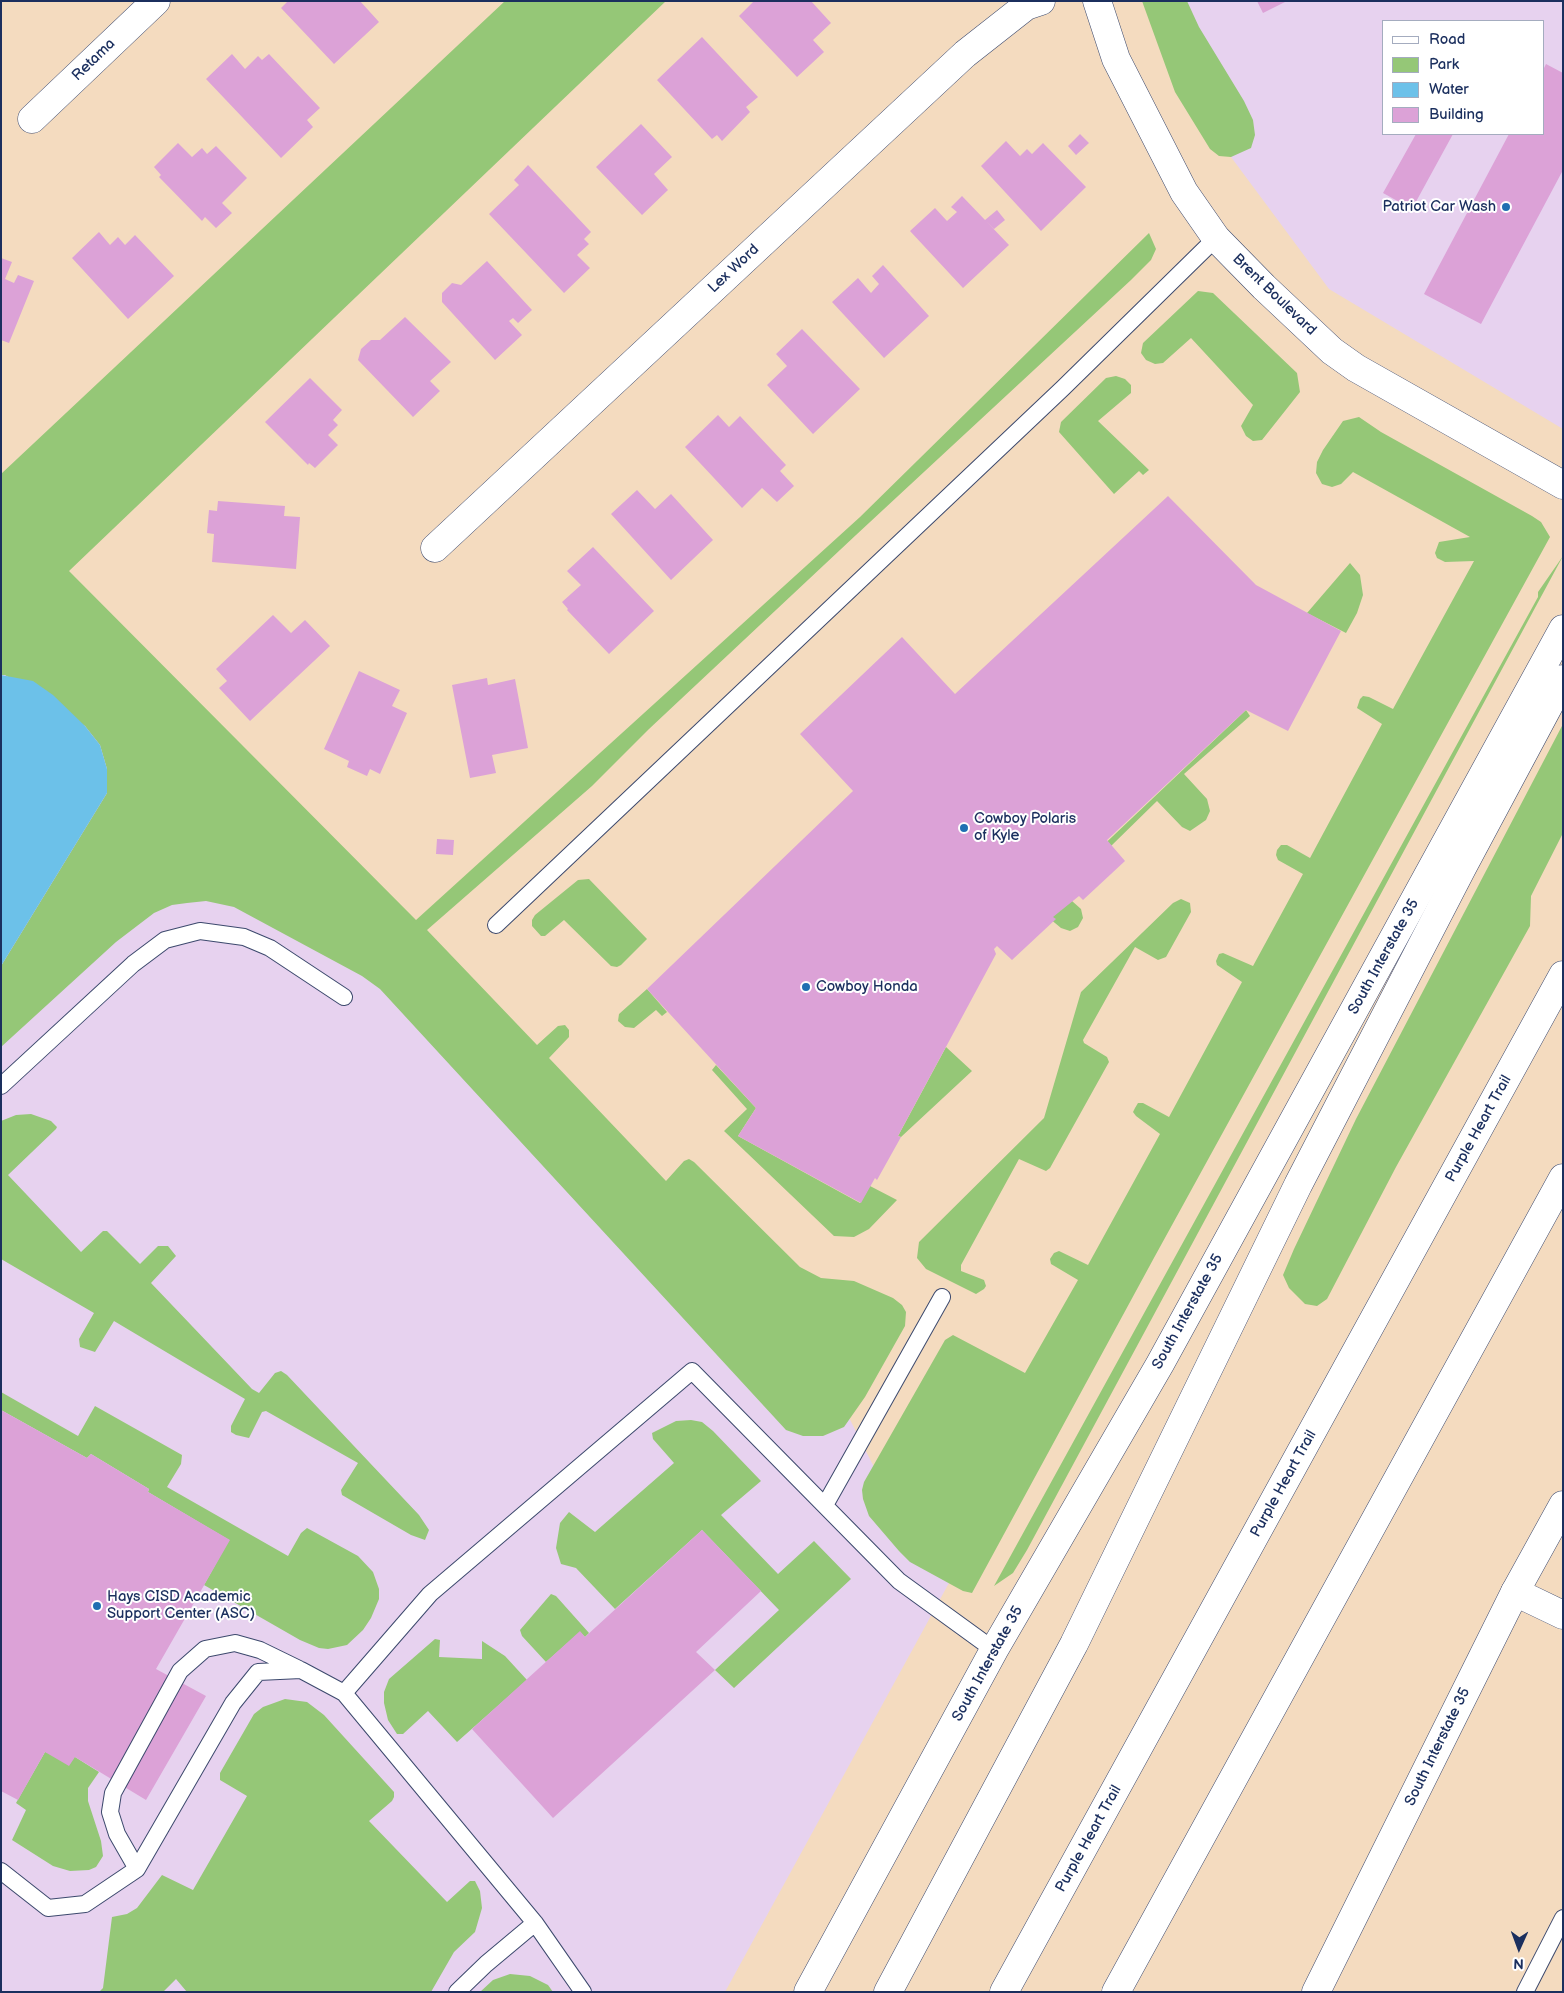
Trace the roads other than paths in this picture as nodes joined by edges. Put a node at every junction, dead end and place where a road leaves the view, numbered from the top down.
1 (156, 1) edge
2 (1041, 1) edge
3 (1097, 1) edge
4 (32, 119) dead end
5 (1216, 238) junction
6 (1563, 485) edge
7 (435, 548) dead end
8 (1563, 629) edge
9 (1563, 679) edge
10 (496, 925) dead end
11 (1563, 975) edge
12 (344, 998) dead end
13 (1, 1086) edge
14 (1563, 1178) edge
15 (942, 1298) dead end
16 (1563, 1505) edge
17 (824, 1506) junction
18 (1515, 1592) junction
19 (1563, 1615) edge
20 (994, 1650) junction
21 (302, 1670) junction
22 (344, 1693) junction
23 (136, 1869) junction
24 (1, 1871) edge
25 (1563, 1918) edge
26 (535, 1923) junction
27 (457, 1992) edge
28 (583, 1992) edge
29 (808, 1992) edge
30 (888, 1992) edge
31 (1004, 1992) edge
32 (1116, 1992) edge
33 (1316, 1992) edge
34 (1525, 1992) edge

1 - 4 main road, Retama
2 - 7 main road, Lex Word
3 - 5 main road, Brent Boulevard
5 - 6 main road, Brent Boulevard
5 - 10 lane
8 - 20 main road, South Interstate 35
9 - 30 main road
11 - 31 main road, Purple Heart Trail
12 - 13 lane
14 - 32 main road
15 - 17 lane
16 - 18 main road, South Interstate 35
17 - 20 lane
17 - 22 lane
18 - 19 main road
18 - 33 main road, South Interstate 35
20 - 29 main road, South Interstate 35
21 - 22 lane
21 - 23 lane
21 - 23 lane
22 - 26 lane
23 - 24 lane
25 - 34 lane
26 - 27 lane
26 - 28 lane

